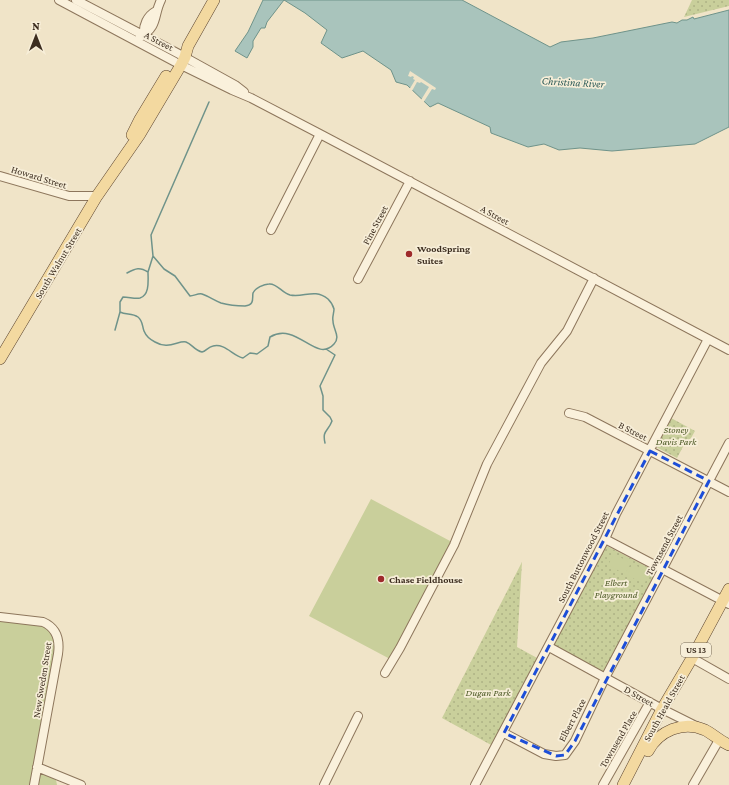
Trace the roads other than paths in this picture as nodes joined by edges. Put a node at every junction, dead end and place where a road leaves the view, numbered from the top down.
1 (59, 0) edge
2 (76, 0) edge
3 (161, 0) edge
4 (214, 0) edge
5 (144, 35) junction
6 (135, 40) junction
7 (180, 59) junction
8 (320, 134) junction
9 (0, 176) edge
10 (410, 181) junction
11 (97, 196) junction
12 (271, 230) dead end
13 (594, 278) junction
14 (358, 279) dead end
15 (708, 339) junction
16 (729, 350) edge
17 (0, 359) edge
18 (569, 413) dead end
19 (729, 443) edge
20 (650, 451) junction
21 (709, 481) junction
22 (729, 492) edge
23 (605, 539) junction
24 (662, 569) junction
25 (729, 589) edge
26 (726, 603) edge
27 (0, 617) edge
28 (549, 647) junction
29 (692, 658) junction
30 (729, 668) edge
31 (385, 673) dead end
32 (726, 677) edge
33 (605, 678) junction
34 (650, 702) junction
35 (662, 709) junction
36 (358, 716) dead end
37 (705, 730) junction
38 (504, 733) junction
39 (726, 744) edge
40 (645, 749) junction
41 (37, 767) junction
42 (34, 785) edge
43 (81, 785) edge
44 (324, 785) edge
45 (475, 785) edge
46 (603, 785) edge
47 (623, 785) edge
48 (630, 785) edge
49 (693, 785) edge

1 - 6 street, A Street
2 - 5 street, A Street
3 - 5 street
4 - 7 main road, South Walnut Street
5 - 6 street
5 - 7 street, A Street
6 - 7 street, A Street
7 - 8 street, A Street
7 - 11 main road, South Walnut Street
8 - 10 street, A Street
8 - 12 street
9 - 11 street, Howard Street
10 - 13 street, A Street
10 - 14 street, Pine Street
11 - 17 main road, South Walnut Street
13 - 15 street, A Street
13 - 31 street
15 - 16 street, A Street
15 - 20 street, South Buttonwood Street
18 - 20 street, B Street
19 - 21 street, Townsend Street
20 - 21 street, B Street
20 - 23 street, South Buttonwood Street
21 - 22 street, B Street
21 - 24 street, Townsend Street
23 - 24 street
23 - 28 street, South Buttonwood Street
24 - 26 street
24 - 33 street, Townsend Street
25 - 26 main road, South Heald Street / US 13
26 - 29 main road, South Heald Street / US 13
27 - 41 street, New Sweden Street
28 - 33 street, D Street
28 - 38 street, South Buttonwood Street
29 - 32 street
29 - 35 main road, South Heald Street / US 13
30 - 32 street
33 - 34 street, D Street
33 - 38 street, Elbert Place
34 - 35 street, D Street
34 - 46 street, Townsend Place
35 - 37 street, D Street
35 - 40 main road, South Heald Street / US 13
36 - 44 street
37 - 39 main road, D Street / US 13
37 - 40 main road, South Heald Street / US 13
38 - 45 street, South Buttonwood Street
39 - 49 street
40 - 47 main road, South Heald Street / US 13
40 - 48 main road, South Heald Street / US 13
41 - 42 street
41 - 43 street

